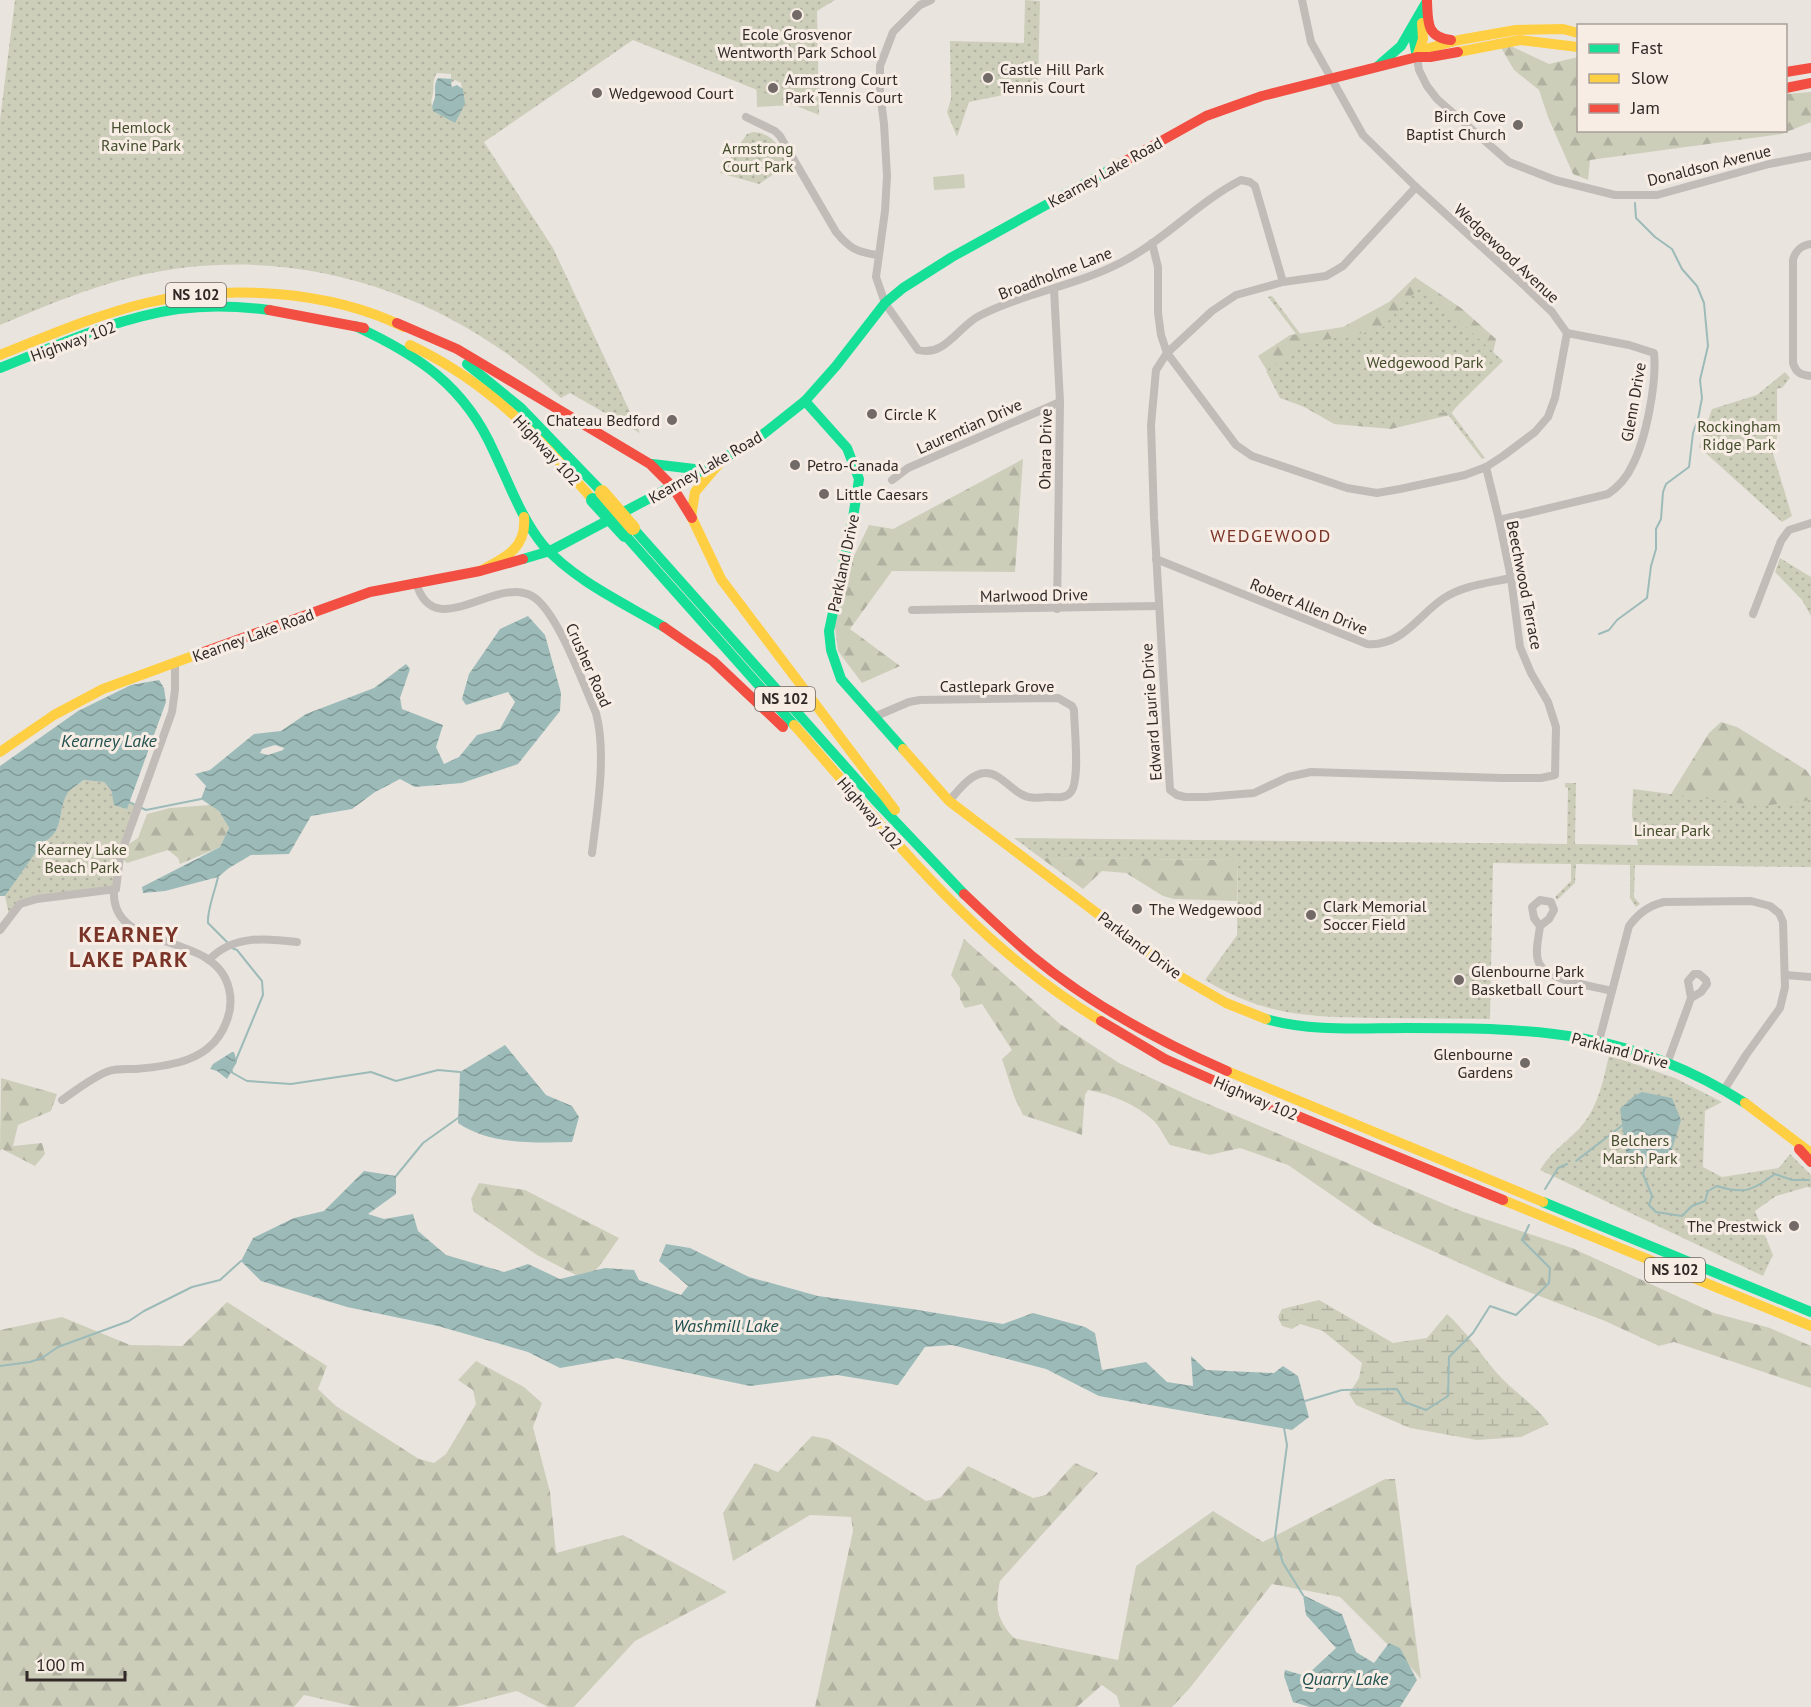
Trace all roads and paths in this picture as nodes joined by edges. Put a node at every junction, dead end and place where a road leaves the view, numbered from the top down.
1 (931, 0) edge
2 (1302, 0) edge
3 (1427, 1) edge
4 (1577, 33) edge
5 (1459, 40) junction
6 (1577, 47) edge
7 (1417, 57) junction
8 (1811, 68) edge
9 (1375, 69) junction
10 (1787, 72) edge
11 (1332, 79) junction
12 (1811, 83) edge
13 (1787, 88) edge
14 (746, 117) dead end
15 (1811, 156) edge
16 (1416, 187) junction
17 (1152, 243) junction
18 (1811, 244) edge
19 (878, 255) junction
20 (1283, 282) junction
21 (1054, 289) junction
22 (885, 303) junction
23 (398, 323) junction
24 (355, 326) junction
25 (1567, 333) junction
26 (1167, 353) junction
27 (0, 355) edge
28 (0, 368) edge
29 (1811, 376) edge
30 (805, 401) junction
31 (1059, 402) junction
32 (723, 459) junction
33 (650, 464) junction
34 (1485, 467) junction
35 (703, 470) junction
36 (892, 480) dead end
37 (672, 486) junction
38 (597, 496) junction
39 (521, 506) junction
40 (691, 517) junction
41 (1499, 520) junction
42 (1811, 523) edge
43 (629, 532) junction
44 (550, 551) junction
45 (1156, 559) junction
46 (480, 571) junction
47 (1511, 578) junction
48 (416, 582) junction
49 (1158, 606) junction
50 (1057, 609) junction
51 (912, 610) dead end
52 (1752, 614) dead end
53 (175, 663) junction
54 (874, 717) junction
55 (0, 752) edge
56 (1555, 775) joint
57 (949, 801) junction
58 (894, 841) junction
59 (592, 853) dead end
60 (939, 868) junction
61 (116, 889) junction
62 (1540, 926) dead end
63 (0, 930) edge
64 (297, 942) dead end
65 (209, 960) junction
66 (1785, 975) junction
67 (1811, 976) edge
68 (1612, 991) junction
69 (1691, 998) dead end
70 (1599, 1041) junction
71 (1668, 1061) junction
72 (1724, 1090) junction
73 (62, 1100) dead end
74 (1794, 1141) junction
75 (1811, 1153) edge
76 (1811, 1162) edge
77 (1811, 1312) edge
78 (1811, 1326) edge

1 - 19 street
2 - 11 street, Wedgewood Avenue
3 - 5 main road
3 - 7 main road
3 - 9 main road
4 - 5 main road
5 - 7 main road
6 - 7 main road
7 - 9 main road, Kearney Lake Road
7 - 15 street, Donaldson Avenue
8 - 10 main road
9 - 11 main road, Kearney Lake Road
11 - 16 street, Wedgewood Avenue
11 - 22 main road, Kearney Lake Road
12 - 13 main road
14 - 19 street
16 - 20 street
16 - 25 street, Wedgewood Avenue
17 - 20 street, Broadholme Lane
17 - 21 street, Broadholme Lane
17 - 26 street
18 - 29 street
19 - 22 street
20 - 26 street
21 - 22 street, Broadholme Lane
21 - 31 street, Ohara Drive
22 - 30 main road, Kearney Lake Road
23 - 27 main road, Highway 102 / NS 102
23 - 33 main road
23 - 38 main road, Highway 102 / NS 102
24 - 28 main road, Highway 102 / NS 102
24 - 38 main road, Highway 102 / NS 102
24 - 39 main road
25 - 34 street
25 - 41 street, Glenn Drive
26 - 34 street
26 - 45 street, Edward Laurie Drive
30 - 32 main road, Kearney Lake Road
30 - 54 main road, Parkland Drive
31 - 36 street, Laurentian Drive
31 - 50 street, Ohara Drive
32 - 35 main road, Kearney Lake Road
32 - 40 main road
33 - 35 main road
33 - 37 main road
34 - 41 street, Beechwood Terrace
35 - 37 main road, Kearney Lake Road
37 - 40 main road
37 - 44 main road, Kearney Lake Road
38 - 43 main road, Highway 102 / NS 102, bridge
39 - 44 main road
39 - 46 main road
40 - 60 main road
41 - 47 street, Beechwood Terrace
42 - 52 street
43 - 58 main road, Highway 102 / NS 102
43 - 60 main road, Highway 102 / NS 102
44 - 46 main road, Kearney Lake Road
44 - 58 main road
45 - 47 street, Robert Allen Drive
45 - 49 street, Edward Laurie Drive
46 - 48 main road, Kearney Lake Road
47 - 56 street, Beechwood Terrace
48 - 53 main road, Kearney Lake Road
48 - 59 street, Crusher Road
49 - 50 street, Marlwood Drive
49 - 56 street, Edward Laurie Drive
50 - 51 street, Marlwood Drive
53 - 55 main road, Kearney Lake Road
53 - 61 street
54 - 57 main road, Parkland Drive
54 - 57 street, Castlepark Grove
57 - 70 main road, Parkland Drive
58 - 78 main road, Highway 102 / NS 102
60 - 77 main road, Highway 102 / NS 102
61 - 63 street
61 - 65 street
62 - 68 street
64 - 65 street
65 - 73 street
66 - 67 street
66 - 68 street
66 - 72 street
68 - 70 street
69 - 71 street
70 - 71 main road, Parkland Drive
71 - 72 main road, Parkland Drive
72 - 74 main road, Parkland Drive
74 - 75 main road, Parkland Drive
74 - 76 main road, Parkland Drive

